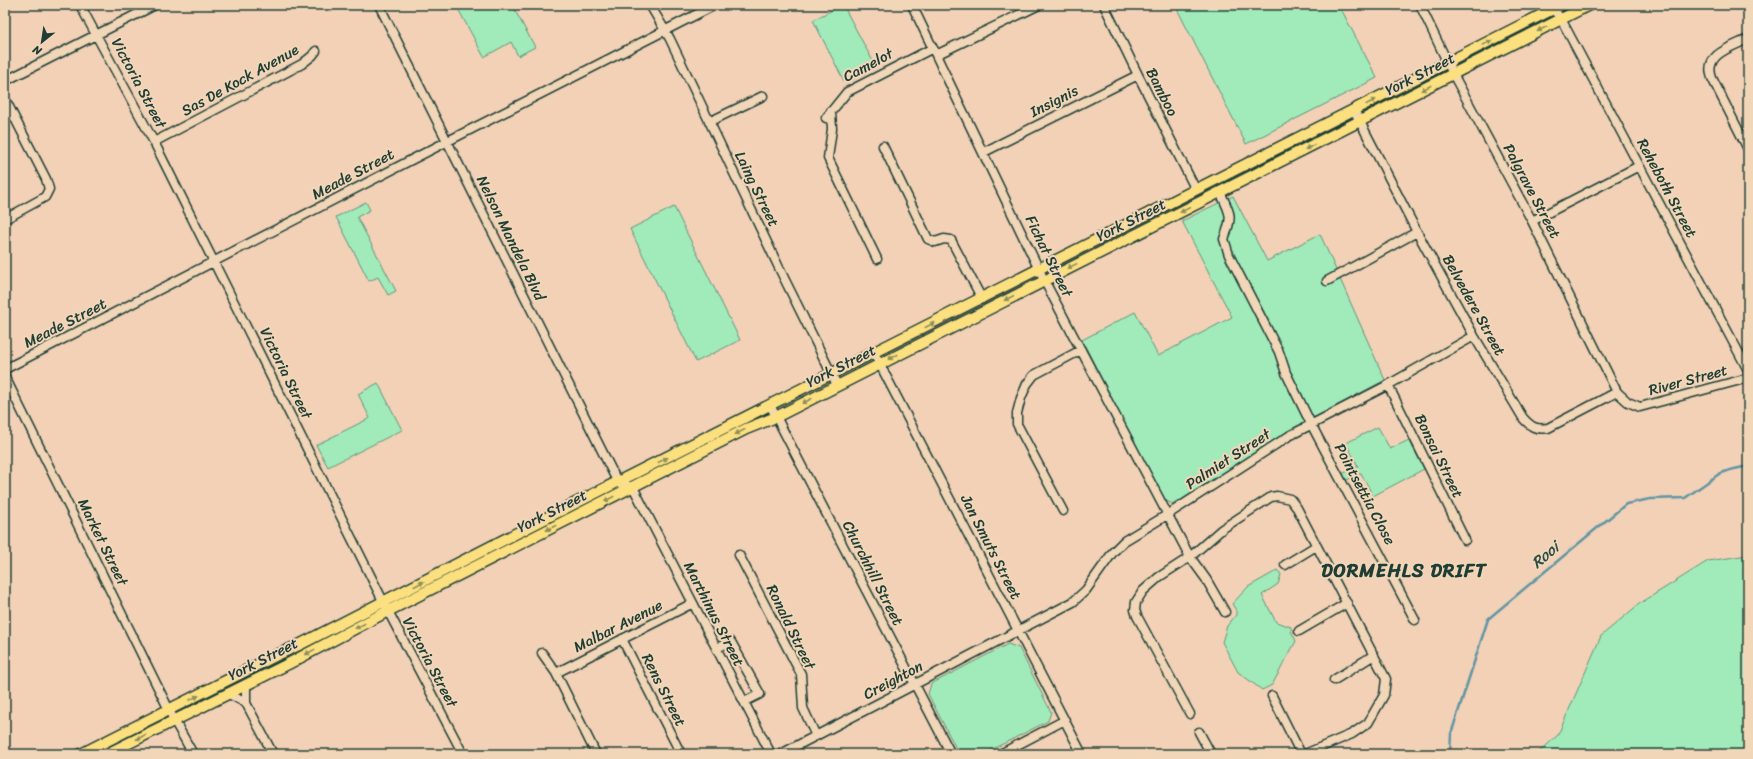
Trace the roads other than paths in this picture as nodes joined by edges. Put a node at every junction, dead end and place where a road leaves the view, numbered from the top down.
1 (80, 5) edge
2 (155, 5) edge
3 (379, 5) edge
4 (650, 5) edge
5 (714, 5) edge
6 (912, 5) edge
7 (1039, 5) edge
8 (1104, 5) edge
9 (1420, 5) edge
10 (1589, 5) edge
11 (1745, 5) edge
12 (1554, 6) edge
13 (1748, 10) edge
14 (1561, 19) junction
15 (664, 30) junction
16 (96, 35) junction
17 (1748, 39) edge
18 (316, 51) dead end
19 (935, 52) junction
20 (1448, 62) junction
21 (1453, 74) junction
22 (1138, 75) junction
23 (5, 81) edge
24 (763, 96) dead end
25 (5, 99) edge
26 (1354, 110) junction
27 (831, 111) junction
28 (826, 118) dead end
29 (1360, 121) junction
30 (709, 122) junction
31 (448, 140) junction
32 (154, 142) junction
33 (883, 146) dead end
34 (1748, 149) edge
35 (984, 152) junction
36 (1639, 166) junction
37 (1196, 190) junction
38 (1220, 192) junction
39 (8, 218) dead end
40 (1532, 221) junction
41 (1417, 232) junction
42 (877, 259) dead end
43 (215, 261) junction
44 (1039, 270) junction
45 (1044, 280) junction
46 (1327, 281) dead end
47 (982, 299) junction
48 (1474, 336) junction
49 (1081, 350) junction
50 (874, 353) junction
51 (880, 364) junction
52 (5, 369) edge
53 (1748, 370) edge
54 (832, 374) junction
55 (5, 377) edge
56 (1748, 378) edge
57 (838, 385) junction
58 (1388, 385) junction
59 (1617, 392) junction
60 (770, 405) junction
61 (776, 416) junction
62 (1311, 424) junction
63 (618, 483) junction
64 (633, 487) junction
65 (1063, 511) dead end
66 (1167, 515) junction
67 (1465, 540) dead end
68 (1316, 546) junction
69 (739, 555) dead end
70 (1190, 557) junction
71 (1285, 565) dead end
72 (693, 603) junction
73 (1347, 603) junction
74 (386, 606) junction
75 (1225, 612) dead end
76 (1414, 620) dead end
77 (1018, 630) junction
78 (1299, 631) dead end
79 (622, 639) junction
80 (716, 648) junction
81 (542, 654) dead end
82 (1374, 655) junction
83 (556, 673) junction
84 (1334, 680) dead end
85 (915, 684) junction
86 (246, 685) junction
87 (229, 694) junction
88 (1272, 696) dead end
89 (744, 702) junction
90 (246, 703) junction
91 (170, 710) junction
92 (1190, 714) dead end
93 (174, 720) junction
94 (1065, 720) junction
95 (1199, 732) dead end
96 (816, 736) junction
97 (81, 754) edge
98 (107, 754) edge
99 (193, 754) edge
100 (273, 754) edge
101 (463, 754) edge
102 (596, 754) edge
103 (681, 754) edge
104 (771, 754) edge
105 (781, 754) edge
106 (951, 754) edge
107 (1000, 754) edge
108 (1082, 754) edge
109 (1211, 754) edge
110 (1301, 754) edge
111 (1306, 754) edge

1 - 16 street, Victoria Street
2 - 16 street
3 - 31 street, Nelson Mandela Blvd
4 - 15 street, Laing Street
5 - 15 street, Meade Street
6 - 19 street, Fichat Street
7 - 19 street
8 - 22 street, Bamboo
9 - 20 street, Palgrave Street
10 - 14 main road, York Street
11 - 13 street
12 - 14 street, Reheboth Street
20 -> 12 main road, York Street
14 -> 21 main road, York Street
14 - 36 street, Reheboth Street
15 - 30 street, Laing Street
15 - 31 street, Meade Street
16 - 23 street
16 - 32 street, Victoria Street
17 - 34 street
18 - 32 street, Sas De Kock Avenue
19 - 27 street, Camelot
19 - 35 street, Fichat Street
20 - 21 street, Palgrave Street
26 -> 20 main road, York Street
21 -> 29 main road, York Street
21 - 40 street, Palgrave Street
22 - 35 street, Insignis
22 - 37 street, Bamboo
24 - 30 street
25 - 39 street
26 - 29 street, Belvedere Street
26 - 37 main road, York Street
27 - 28 street, Camelot
27 - 42 street
29 -> 38 main road, York Street
29 - 41 street, Belvedere Street
30 - 54 street, Laing Street
31 - 43 street, Meade Street
31 - 63 street, Nelson Mandela Blvd
32 - 43 street, Victoria Street
33 - 47 street
35 - 44 street, Fichat Street
36 - 40 street
36 - 53 street, Reheboth Street
37 - 44 main road, York Street
38 -> 45 main road, York Street
38 - 62 street, Pointsettia Close
40 - 59 street, Palgrave Street
41 - 46 street
41 - 48 street, Belvedere Street
43 - 52 street, Meade Street
43 - 74 street, Victoria Street
44 - 45 street, Fichat Street
44 - 47 main road, York Street
45 - 49 street, Fichat Street
45 -> 51 main road, York Street
50 -> 47 main road, York Street
48 - 58 street, Palmiet Street
48 - 59 street, Belvedere Street
49 - 65 street
49 - 66 street, Fichat Street
50 - 51 street, Jan Smuts Street
50 - 54 main road, York Street
51 - 57 main road, York Street
51 - 77 street, Jan Smuts Street
54 - 57 street, Laing Street
54 - 60 main road, York Street
55 - 91 street, Market Street
56 - 59 street, River Street
57 -> 61 main road, York Street
58 - 62 street, Palmiet Street
58 - 67 street, Bonsai Street
60 - 61 street, Churchhill Street
63 -> 60 main road, York Street
61 -> 64 main road, York Street
61 - 85 street, Churchhill Street
62 - 66 street, Palmiet Street
62 - 76 street, Pointsettia Close
63 - 64 street
74 -> 63 main road, York Street
64 - 72 street, Marthinus Street
64 -> 74 main road, York Street
66 - 70 street, Fichat Street
66 - 77 street, Palmiet Street
68 - 70 street
68 - 71 street
68 - 73 street
69 - 96 street, Ronald Street
70 - 75 street, Fichat Street
70 - 92 street
72 - 79 street, Malbar Avenue
72 - 80 street, Marthinus Street
73 - 78 street
73 - 82 street
74 -> 86 main road, York Street
91 -> 74 main road, York Street
74 - 101 street, Victoria Street
77 - 85 street, Creighton
77 - 94 street, Jan Smuts Street
79 - 83 street, Malbar Avenue
79 - 103 street, Rens Street
80 - 89 street, Marthinus Street
80 - 89 street
81 - 83 street
82 - 84 street
82 - 111 street
83 - 102 street
85 - 96 street, Creighton
85 - 106 street, Churchhill Street
86 - 87 main road, York Street
86 - 90 street
87 - 90 street
87 - 93 main road, York Street
88 - 110 street
89 - 104 street, Marthinus Street
90 - 100 street
91 - 93 street, Market Street
91 - 97 main road, York Street
93 -> 98 main road, York Street
93 - 99 street, Market Street
94 - 107 street
94 - 108 street, Jan Smuts Street
95 - 109 street
96 - 105 street, Creighton

